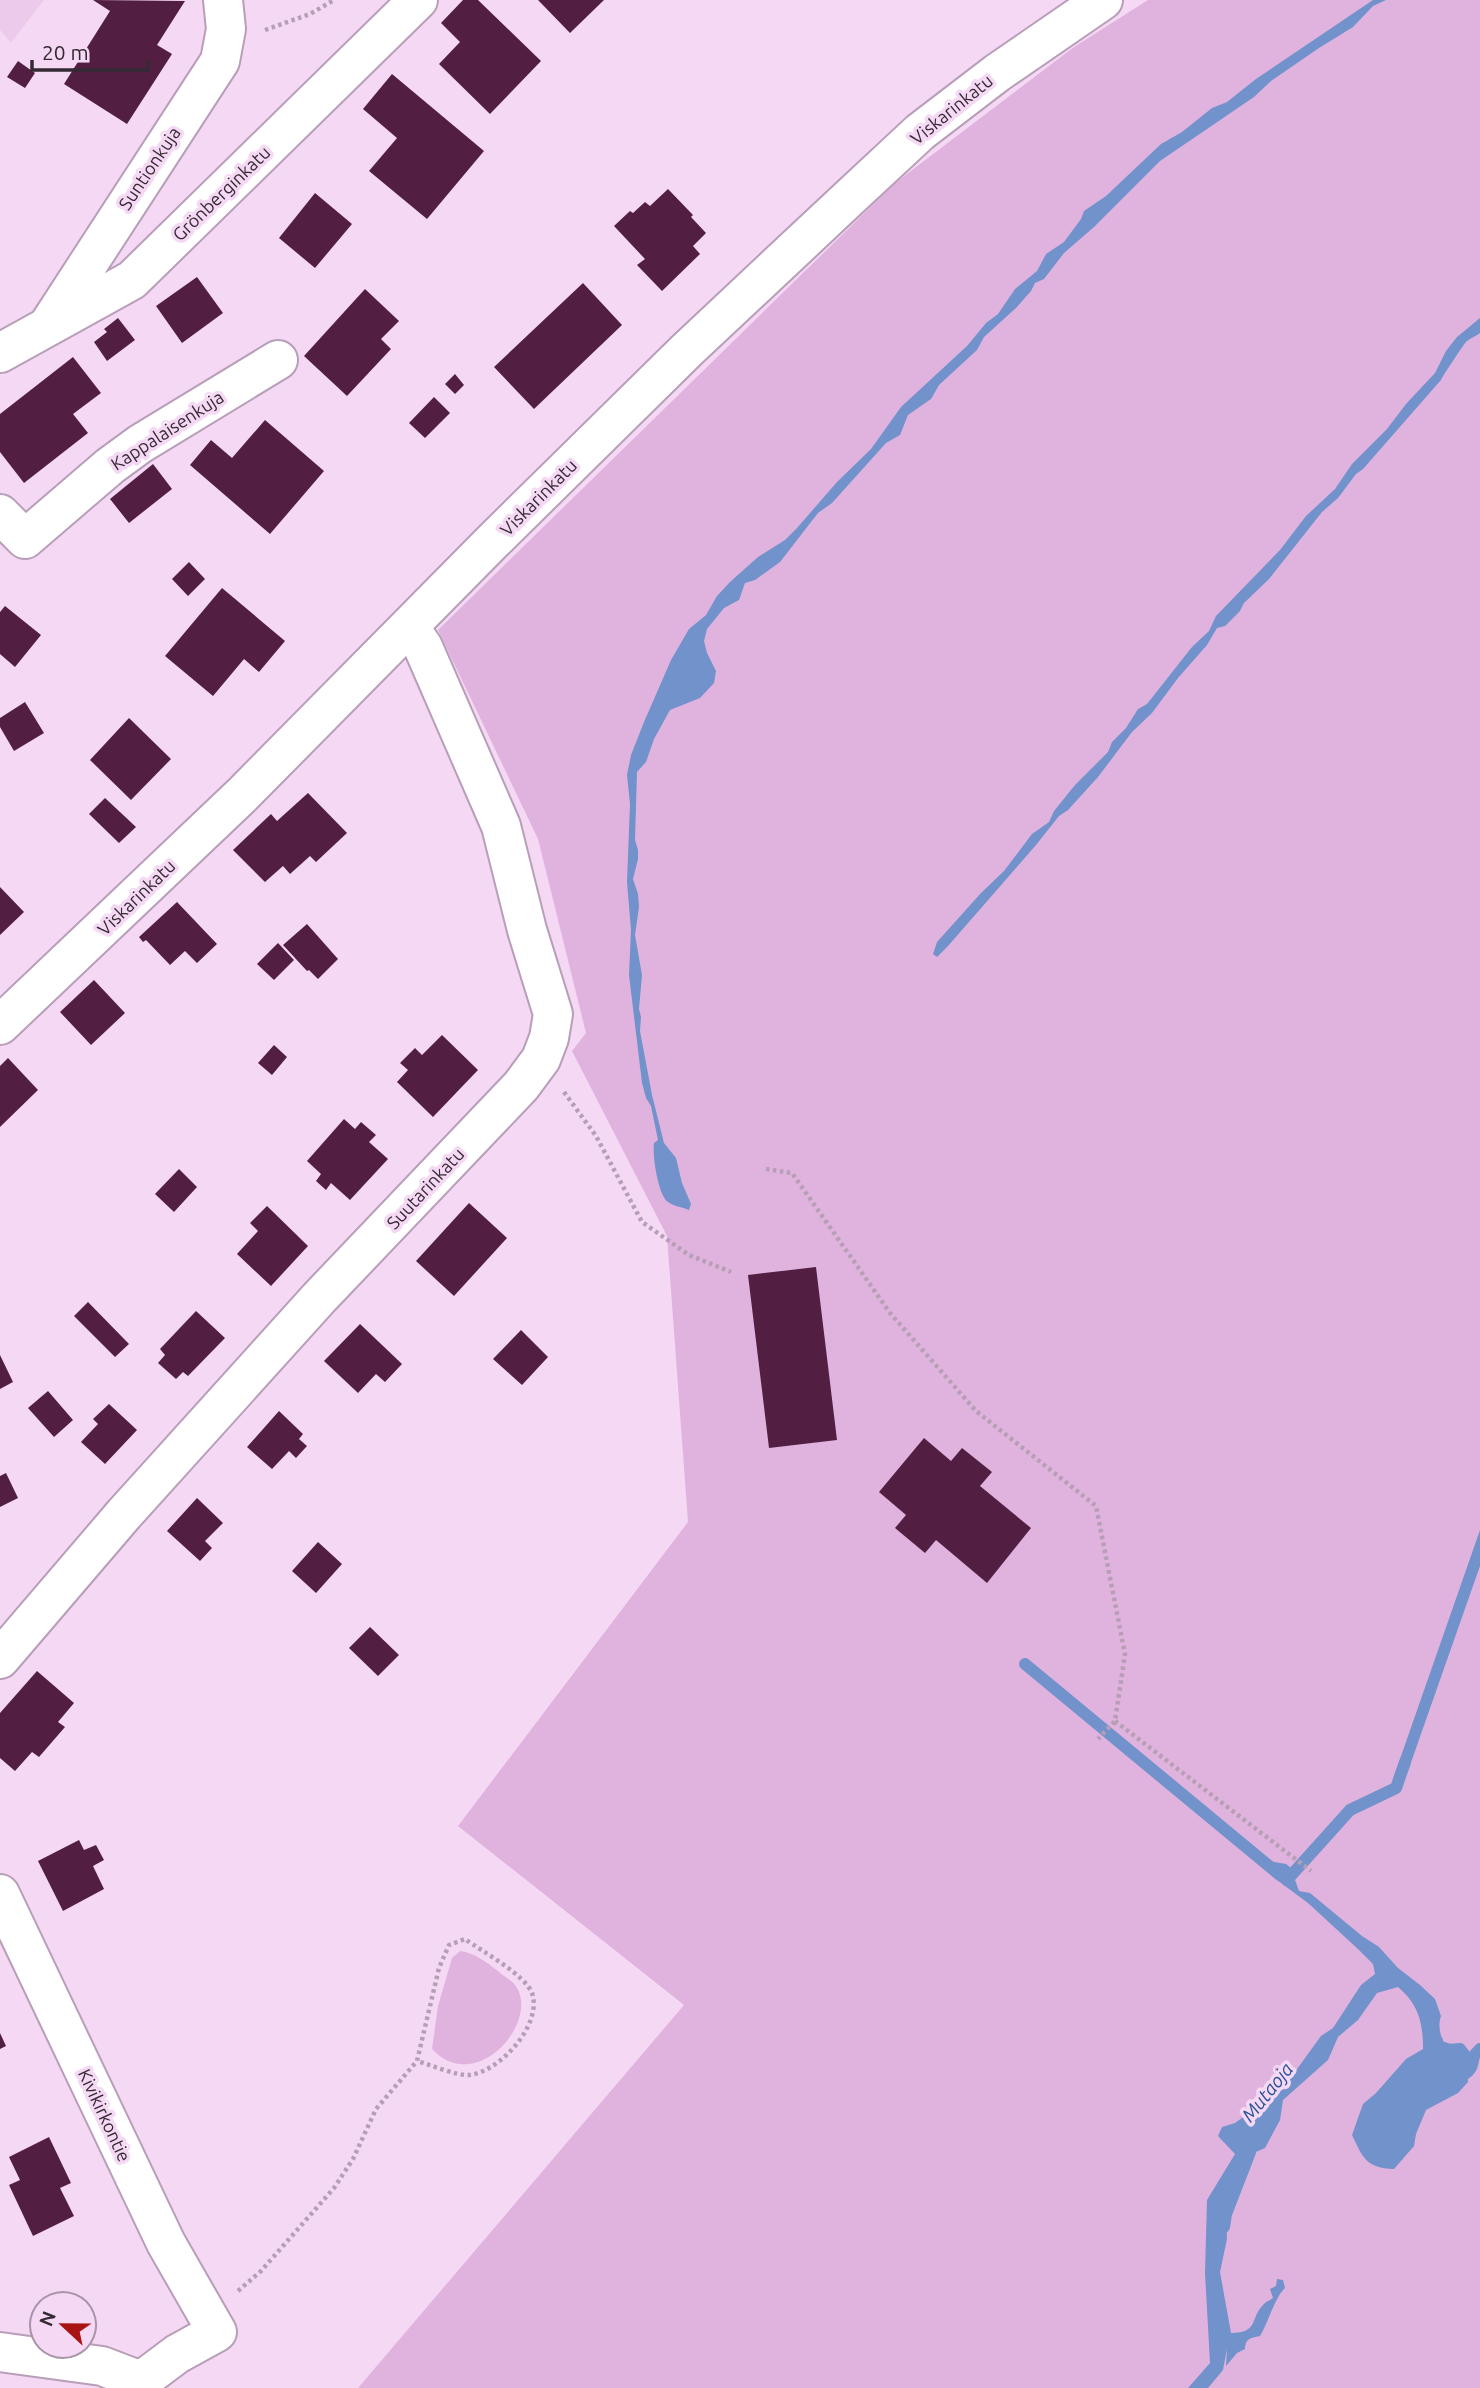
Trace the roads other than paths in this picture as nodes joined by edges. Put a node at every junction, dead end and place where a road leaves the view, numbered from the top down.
1 (418, 0) edge
2 (1102, 0) edge
3 (224, 15) edge
4 (46, 328) junction
5 (0, 353) edge
6 (278, 360) dead end
7 (0, 514) edge
8 (410, 628) junction
9 (0, 1026) edge
10 (0, 1659) edge
11 (0, 1894) edge
12 (0, 2352) edge
13 (141, 2385) edge

1 - 4 street, Grönberginkatu
2 - 8 street, Viskarinkatu
3 - 4 street, Suntionkuja
4 - 5 street, Grönberginkatu
6 - 7 street, Kappalaisenkuja
8 - 9 street, Viskarinkatu
8 - 10 street, Suutarinkatu
11 - 13 street, Kivikirkontie
12 - 13 street

